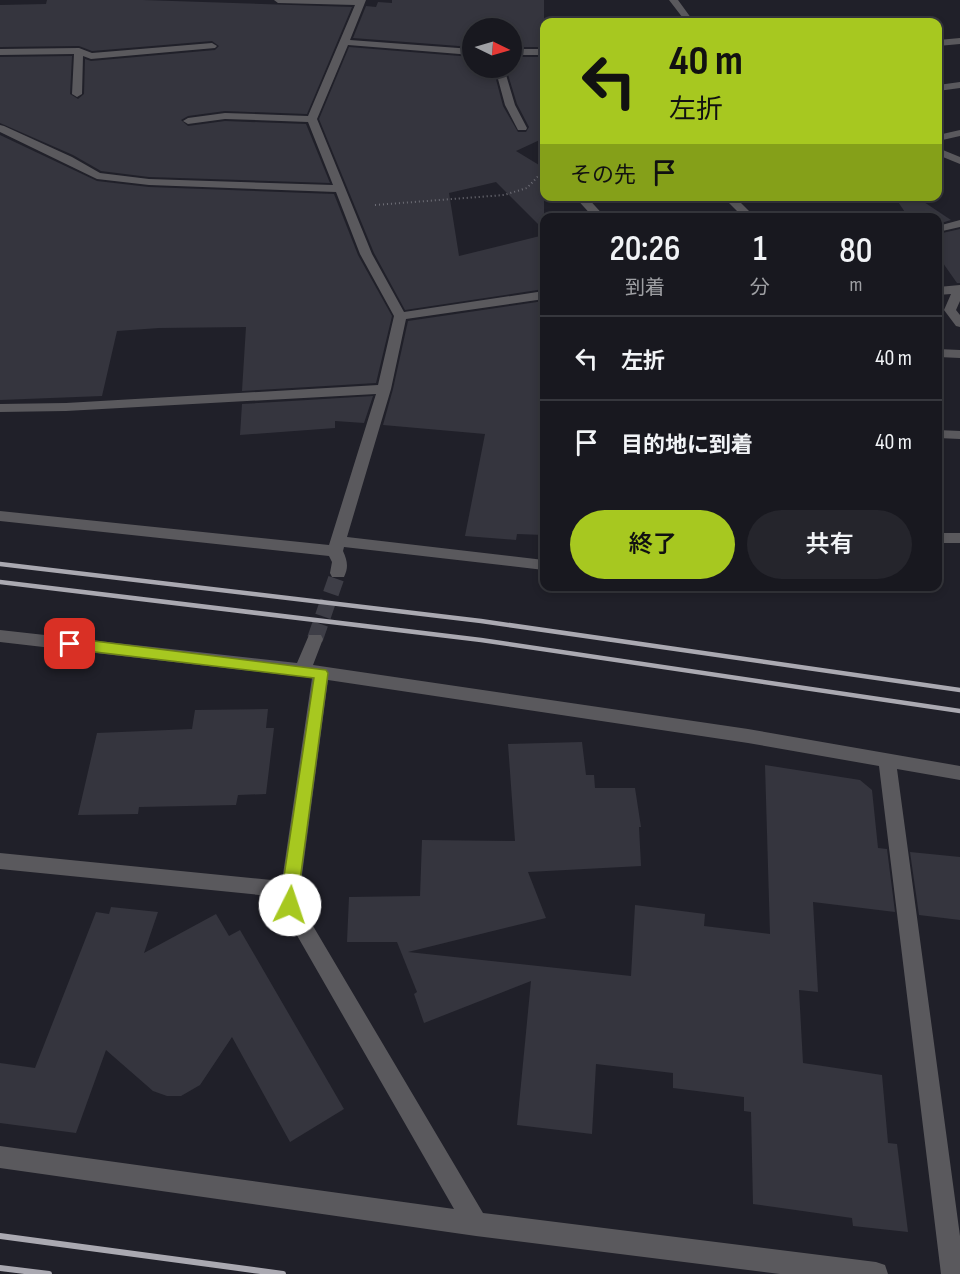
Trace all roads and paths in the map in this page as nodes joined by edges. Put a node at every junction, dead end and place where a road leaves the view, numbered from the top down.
1 (278, 0) edge
2 (673, 0) edge
3 (361, 1) edge
4 (687, 18) edge
5 (960, 41) edge
6 (344, 42) junction
7 (942, 43) edge
8 (212, 46) dead end
9 (462, 50) edge
10 (79, 51) junction
11 (0, 52) edge
12 (522, 52) edge
13 (540, 52) edge
14 (502, 78) edge
15 (960, 85) edge
16 (942, 87) edge
17 (77, 94) dead end
18 (312, 118) junction
19 (188, 121) dead end
20 (0, 128) edge
21 (522, 128) dead end
22 (960, 133) edge
23 (942, 137) edge
24 (942, 153) edge
25 (960, 161) edge
26 (540, 174) edge
27 (340, 189) junction
28 (584, 201) edge
29 (732, 201) edge
30 (348, 207) junction
31 (596, 213) edge
32 (746, 213) edge
33 (960, 223) edge
34 (942, 228) edge
35 (959, 289) edge
36 (942, 292) edge
37 (540, 296) edge
38 (942, 299) edge
39 (950, 310) junction
40 (400, 316) junction
41 (960, 323) edge
42 (942, 354) edge
43 (960, 354) edge
44 (384, 389) junction
45 (0, 408) edge
46 (942, 434) edge
47 (960, 435) edge
48 (0, 516) edge
49 (942, 538) edge
50 (960, 538) edge
51 (336, 546) junction
52 (540, 565) edge
53 (338, 573) tunnel mouth
54 (0, 636) edge
55 (315, 639) tunnel mouth
56 (312, 672) junction
57 (887, 761) junction
58 (960, 774) edge
59 (0, 861) edge
60 (290, 890) junction
61 (0, 1157) edge
62 (476, 1224) junction
63 (876, 1274) edge
64 (953, 1274) edge

1 - 3 street
2 - 4 street
3 - 6 street
5 - 7 street
6 - 9 street
6 - 18 street
8 - 10 street
10 - 11 street
10 - 17 street
12 - 13 street
14 - 21 street
15 - 16 street
18 - 19 street
18 - 27 street
20 - 27 street
22 - 23 street
24 - 25 street
26 - 30 path
27 - 30 street
28 - 31 street
29 - 32 street
30 - 40 street
33 - 34 street
35 - 36 street
35 - 39 street
37 - 40 street
38 - 39 street
39 - 41 street
40 - 44 street
42 - 43 street
44 - 45 street
44 - 51 street
46 - 47 street
48 - 51 street
49 - 50 street
51 - 52 street
51 - 53 street
54 - 56 street
55 - 56 street
56 - 57 street
56 - 60 street
57 - 58 street
57 - 64 street
59 - 60 street
60 - 62 street
61 - 62 street
62 - 63 street

